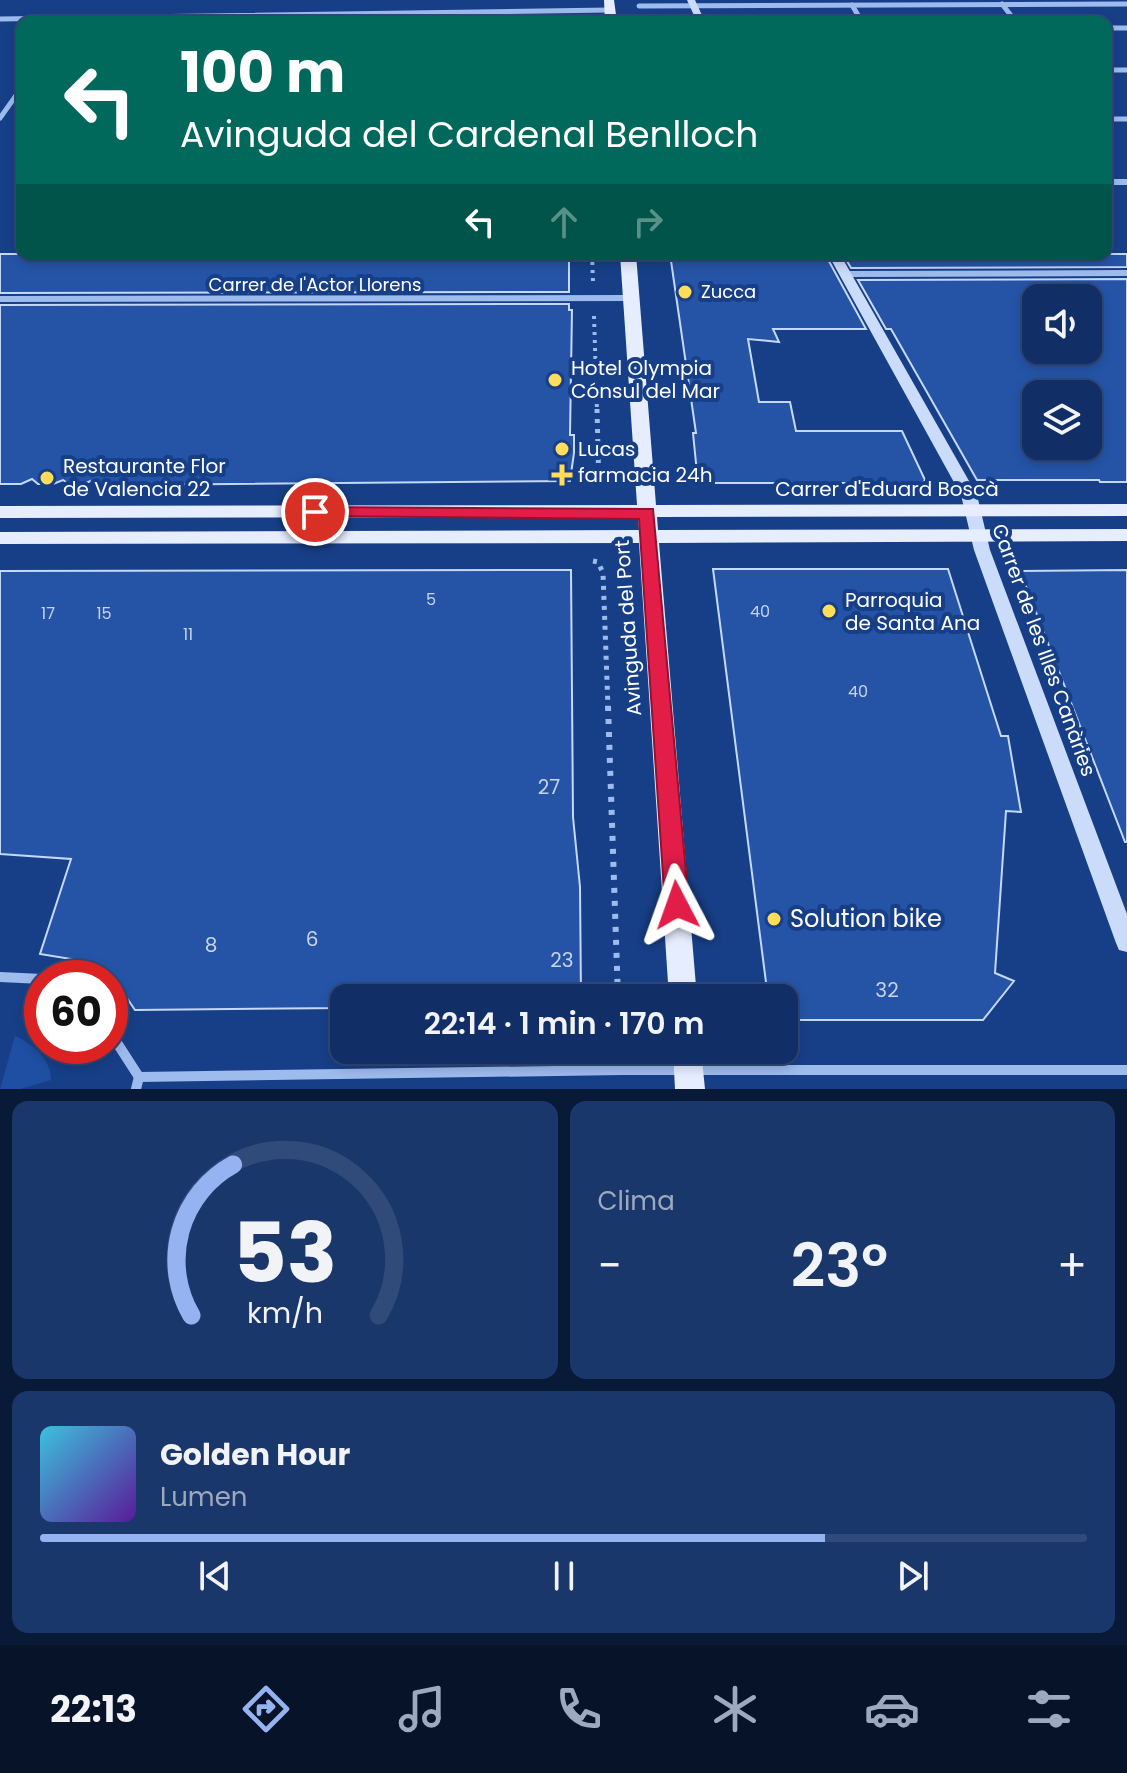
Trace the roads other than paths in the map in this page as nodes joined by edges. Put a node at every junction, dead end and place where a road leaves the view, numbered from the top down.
1 (692, 3) edge
2 (1002, 4) junction
3 (1127, 4) edge
4 (852, 5) junction
5 (639, 6) dead end
6 (610, 11) edge
7 (309, 16) edge
8 (858, 16) edge
9 (1011, 16) edge
10 (16, 95) edge
11 (0, 118) edge
12 (628, 260) edge
13 (838, 260) edge
14 (1127, 273) edge
15 (847, 274) junction
16 (631, 298) junction
17 (0, 299) edge
18 (1127, 510) edge
19 (973, 511) junction
20 (0, 512) edge
21 (649, 525) junction
22 (1127, 535) edge
23 (979, 536) junction
24 (0, 538) edge
25 (1127, 943) edge
26 (0, 977) edge
27 (24, 978) edge
28 (682, 984) edge
29 (128, 1064) edge
30 (689, 1070) edge
31 (1127, 1070) edge
32 (138, 1083) edge

1 - 4 street
1 - 5 street
2 - 3 street
2 - 4 street
2 - 9 street
4 - 8 street
6 - 7 street
10 - 11 street
12 - 16 main road, Avinguda del Port
13 - 15 street, Carrer de les Illes Canàries
14 - 15 street
15 - 19 street, Carrer de les Illes Canàries
16 - 17 street, Carrer de l'Actor Llorens
16 - 21 main road, Avinguda del Port
18 - 19 main road, Carrer d'Eduard Boscà
19 - 21 main road, Carrer d'Eduard Boscà
19 - 23 street, Carrer de les Illes Canàries
20 - 21 main road
21 - 23 main road
21 - 24 main road
21 - 28 main road, Avinguda del Port
22 - 23 main road
23 - 25 street, Carrer de les Illes Canàries
26 - 27 street
29 - 32 street
30 - 31 street
30 - 32 street

